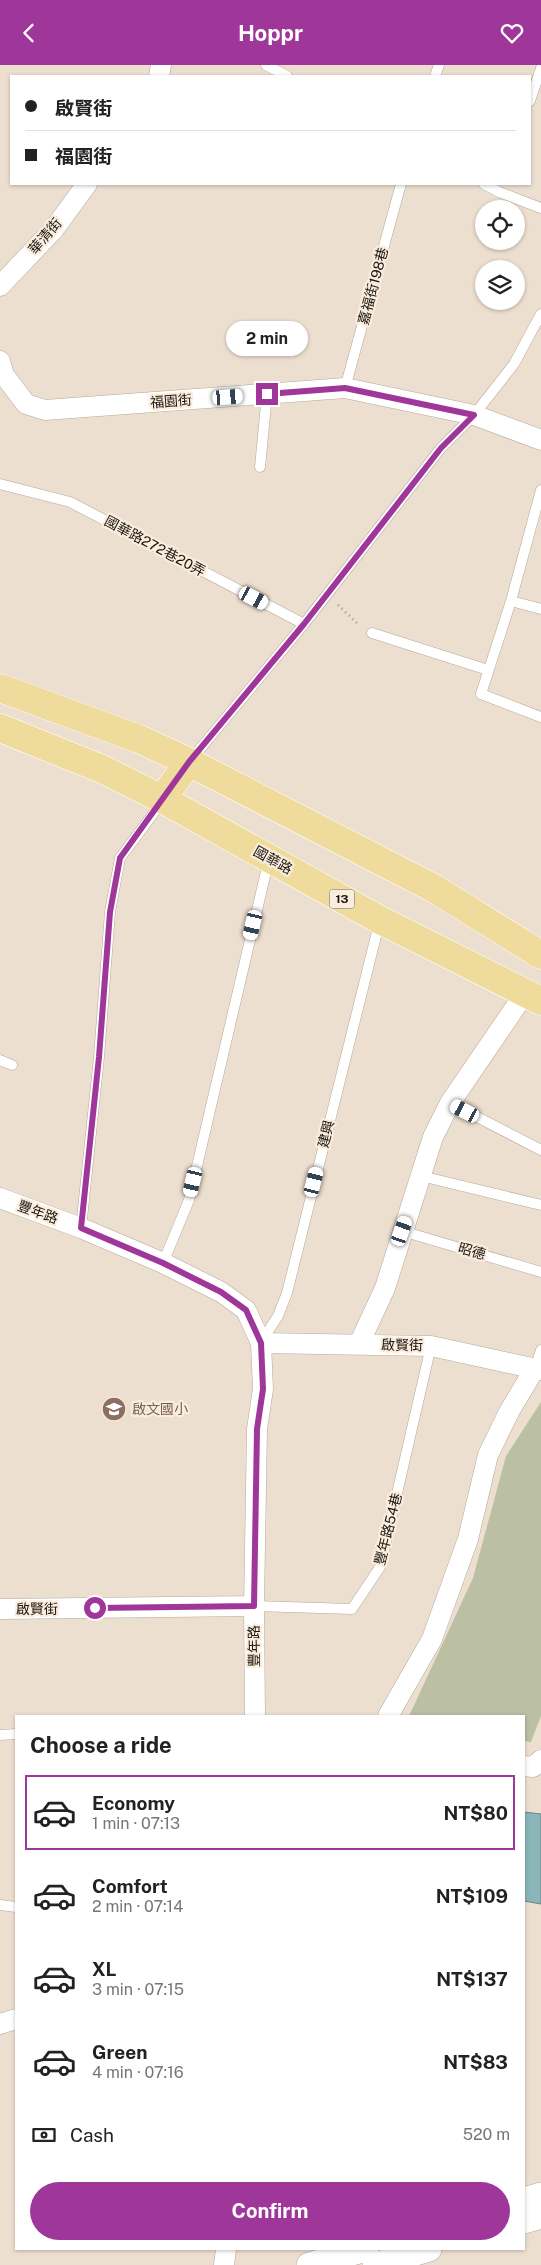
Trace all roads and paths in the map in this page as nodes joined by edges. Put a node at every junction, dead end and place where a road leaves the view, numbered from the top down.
1 (266, 65) edge
2 (541, 68) edge
3 (285, 75) edge
4 (531, 98) edge
5 (86, 185) edge
6 (401, 185) edge
7 (488, 185) edge
8 (501, 188) edge
9 (541, 208) edge
10 (0, 286) edge
11 (541, 314) edge
12 (0, 361) edge
13 (345, 388) junction
14 (267, 394) junction
15 (474, 415) junction
16 (541, 440) edge
17 (260, 467) dead end
18 (0, 484) edge
19 (541, 490) edge
20 (326, 595) junction
21 (511, 601) junction
22 (541, 609) edge
23 (304, 624) junction
24 (372, 633) joint
25 (488, 670) junction
26 (0, 688) edge
27 (541, 717) edge
28 (0, 728) edge
29 (189, 762) junction
30 (162, 799) junction
31 (269, 858) junction
32 (380, 920) junction
33 (541, 955) edge
34 (541, 969) edge
35 (533, 997) edge
36 (0, 1060) edge
37 (12, 1065) dead end
38 (450, 1103) junction
39 (541, 1150) edge
40 (421, 1176) junction
41 (0, 1197) edge
42 (541, 1205) edge
43 (81, 1228) junction
44 (402, 1231) junction
45 (163, 1263) junction
46 (541, 1272) edge
47 (261, 1343) junction
48 (359, 1344) junction
49 (431, 1346) junction
50 (539, 1363) edge
51 (254, 1606) junction
52 (0, 1609) edge
53 (255, 1715) edge
54 (389, 1715) edge
55 (15, 1734) edge
56 (0, 1735) edge
57 (541, 1760) edge
58 (525, 1766) edge
59 (0, 1905) edge
60 (15, 1907) edge
61 (0, 2014) edge
62 (15, 2015) edge
63 (15, 2019) edge
64 (0, 2024) edge
65 (541, 2195) edge
66 (525, 2200) edge
67 (541, 2216) edge
68 (525, 2221) edge
69 (226, 2250) edge
70 (421, 2250) edge
71 (367, 2256) edge
72 (224, 2265) edge
73 (309, 2265) edge

1 - 3 lane
2 - 4 lane
5 - 10 street, 華清街
6 - 13 lane, 嘉福街198巷
7 - 8 lane
8 - 9 lane
11 - 15 lane
12 - 14 street, 福園街
13 - 14 street, 福園街
13 - 15 street, 福園街
14 - 17 lane
15 - 16 street, 福園街
15 - 20 lane
18 - 23 lane, 國華路272巷20弄
19 - 21 lane
20 - 23 lane
20 - 24 path
21 - 22 lane
21 - 25 lane
23 - 29 lane
24 - 25 lane
25 - 27 lane
26 - 29 main road
28 - 30 main road, 國華路 / 13
29 - 30 main road
29 - 33 main road
30 - 31 main road, 國華路 / 13
30 - 43 lane
31 - 32 main road, 國華路 / 13
31 - 45 lane
32 - 35 main road, 國華路 / 13
32 - 47 lane, 建興
34 - 35 main road
35 - 38 street
36 - 37 lane
38 - 39 lane
38 - 40 street
40 - 42 lane
40 - 44 street
41 - 43 street, 豐年路
43 - 45 street, 豐年路
44 - 46 lane, 昭德
44 - 48 street
45 - 47 street, 豐年路
47 - 48 street, 啟賢街
47 - 51 street, 豐年路
48 - 49 street, 啟賢街
49 - 50 street, 啟賢街
49 - 51 lane, 豐年路54巷
50 - 54 street
51 - 52 street, 啟賢街
51 - 53 street, 豐年路
55 - 56 lane
57 - 58 street
59 - 60 lane
61 - 62 lane
63 - 64 street
65 - 66 street
67 - 68 street
69 - 72 street
70 - 71 street
71 - 73 street

